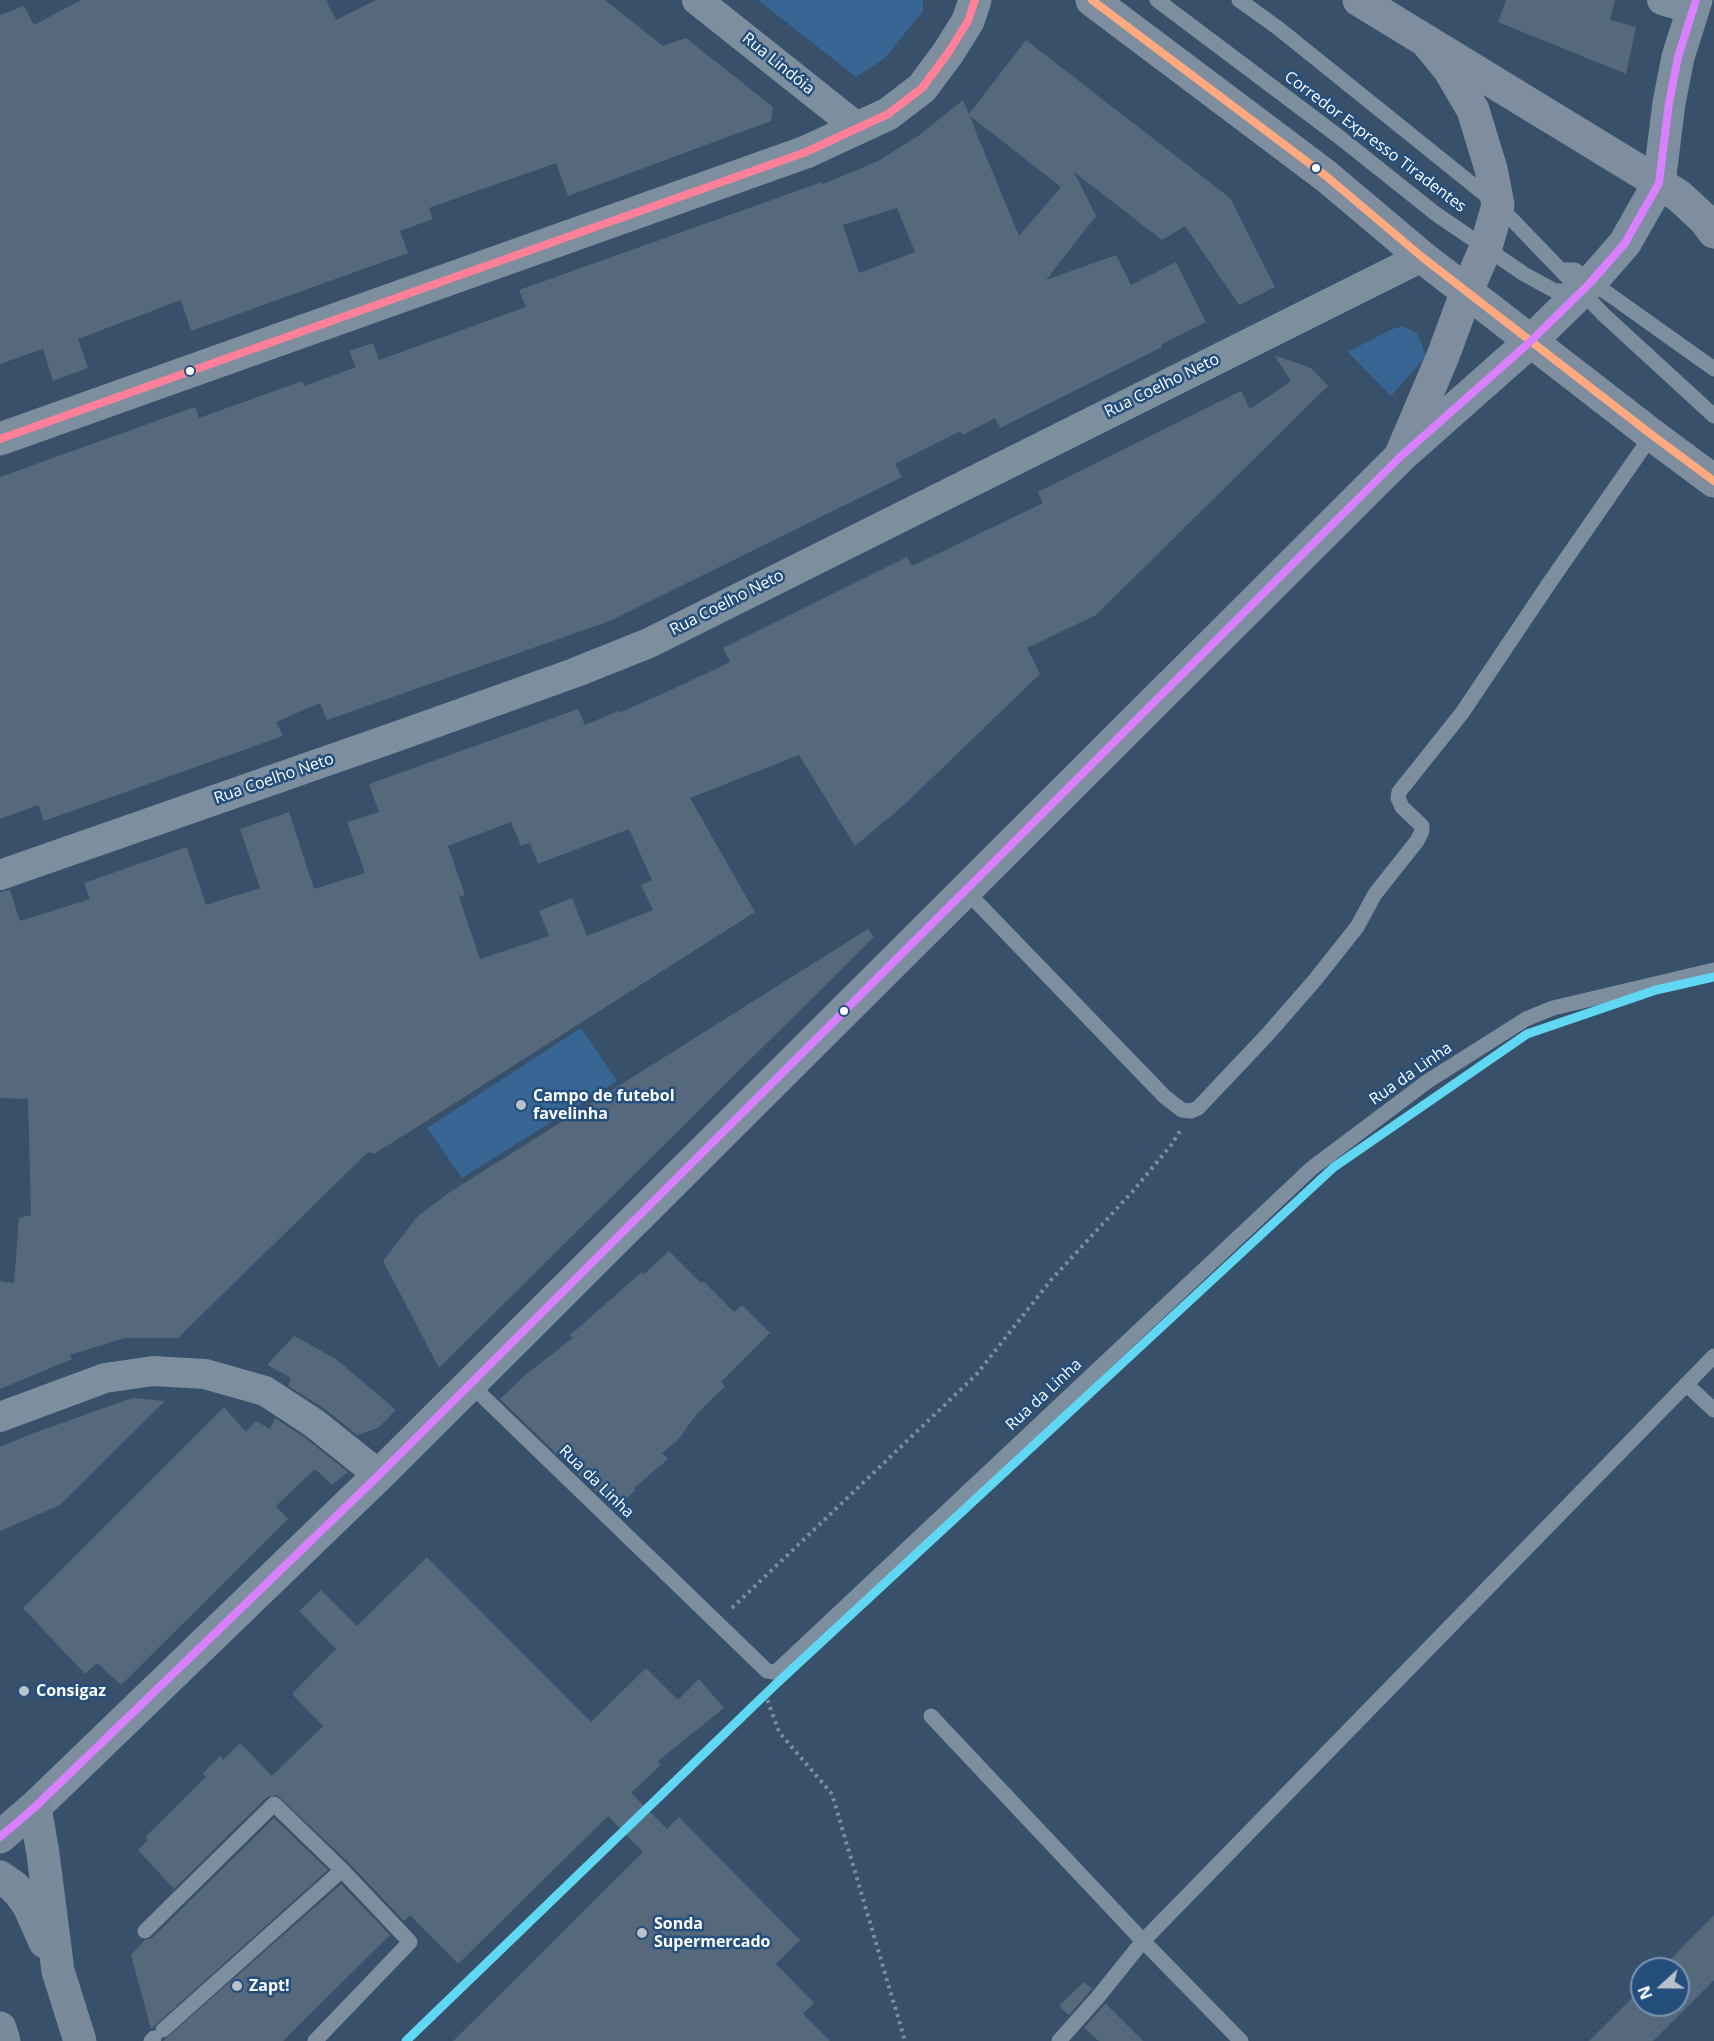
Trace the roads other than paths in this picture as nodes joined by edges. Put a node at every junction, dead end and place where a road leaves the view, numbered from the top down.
1 (697, 0) edge
2 (975, 0) edge
3 (1092, 0) edge
4 (1157, 0) edge
5 (1239, 0) edge
6 (1359, 0) edge
7 (1684, 3) edge
8 (1426, 41) junction
9 (858, 128) junction
10 (1659, 183) junction
11 (1498, 206) junction
12 (1711, 226) edge
13 (1486, 247) junction
14 (1422, 257) junction
15 (1578, 281) junction
16 (1467, 291) junction
17 (1531, 341) junction
18 (1714, 369) edge
19 (1714, 416) edge
20 (1652, 435) junction
21 (0, 439) edge
22 (1400, 457) junction
23 (1714, 481) edge
24 (0, 875) edge
25 (966, 891) junction
26 (1714, 970) edge
27 (1714, 1356) edge
28 (470, 1384) junction
29 (1686, 1384) junction
30 (1714, 1410) edge
31 (0, 1416) edge
32 (379, 1475) junction
33 (931, 1716) dead end
34 (35, 1808) junction
35 (0, 1837) edge
36 (342, 1870) junction
37 (0, 1877) edge
38 (145, 1931) dead end
39 (1143, 1941) junction
40 (58, 1971) junction
41 (0, 2028) edge
42 (156, 2036) edge
43 (4, 2041) edge
44 (80, 2041) edge
45 (315, 2041) edge
46 (1059, 2041) edge
47 (1241, 2041) edge

1 - 9 street, Rua Lindóia
2 - 9 street
3 - 14 highway
4 - 13 lane, Corredor Expresso Tiradentes
5 - 11 lane, Corredor Expresso Tiradentes
6 - 8 highway
7 - 10 street
8 - 10 highway
8 - 11 highway
9 - 21 street
10 - 12 highway
10 - 15 street
11 - 13 highway
11 - 15 lane, Corredor Expresso Tiradentes
13 - 15 lane, Corredor Expresso Tiradentes
13 - 16 highway
14 - 16 highway
14 - 24 street, Rua Coelho Neto
15 - 17 street
15 - 18 lane
15 - 19 lane, Corredor Expresso Tiradentes
16 - 17 highway
16 - 22 highway
17 - 20 highway
17 - 22 street
20 - 23 highway
20 - 25 lane
22 - 25 street
25 - 28 street
26 - 28 lane, Rua da Linha
27 - 29 lane
28 - 32 street
29 - 30 lane
29 - 39 lane
31 - 32 street
32 - 34 street
33 - 39 lane
34 - 35 main road
34 - 40 main road
36 - 38 lane
36 - 42 lane
36 - 45 lane
37 - 40 main road
39 - 46 lane
39 - 47 lane
40 - 44 main road
41 - 43 main road

